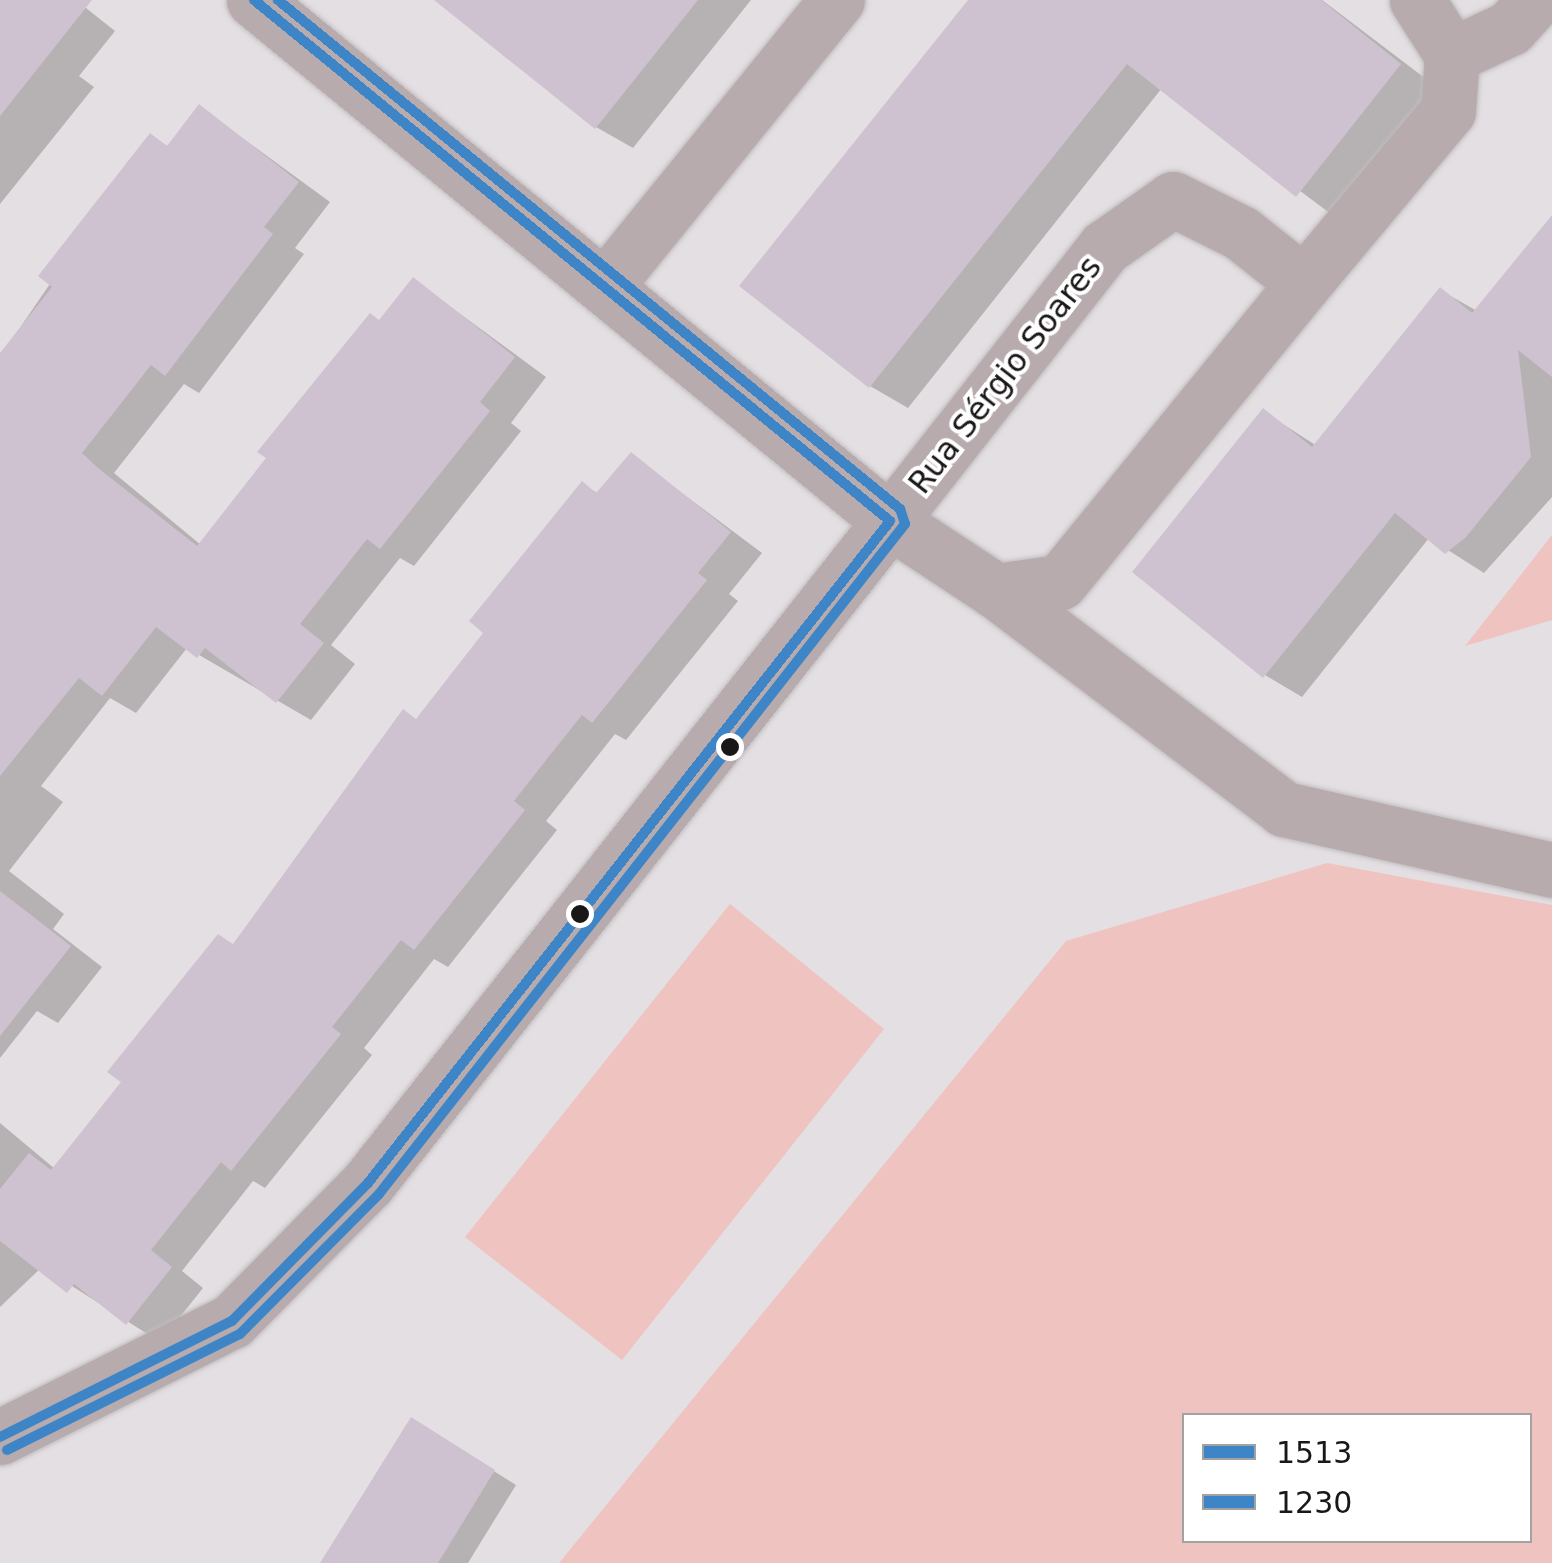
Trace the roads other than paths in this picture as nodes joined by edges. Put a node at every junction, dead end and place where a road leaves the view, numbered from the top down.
1 (254, 0) edge
2 (837, 0) edge
3 (1417, 0) edge
4 (1535, 0) edge
5 (1452, 55) junction
6 (1304, 284) junction
7 (606, 285) junction
8 (890, 521) junction
9 (996, 591) junction
10 (1552, 870) edge
11 (0, 1437) edge

1 - 7 street
2 - 7 street
3 - 5 street
4 - 5 street
5 - 6 street
6 - 8 street, Rua Sérgio Soares
6 - 9 street
7 - 8 street
8 - 9 street, Rua Sérgio Soares
8 - 11 street
9 - 10 street, Rua Sérgio Soares

